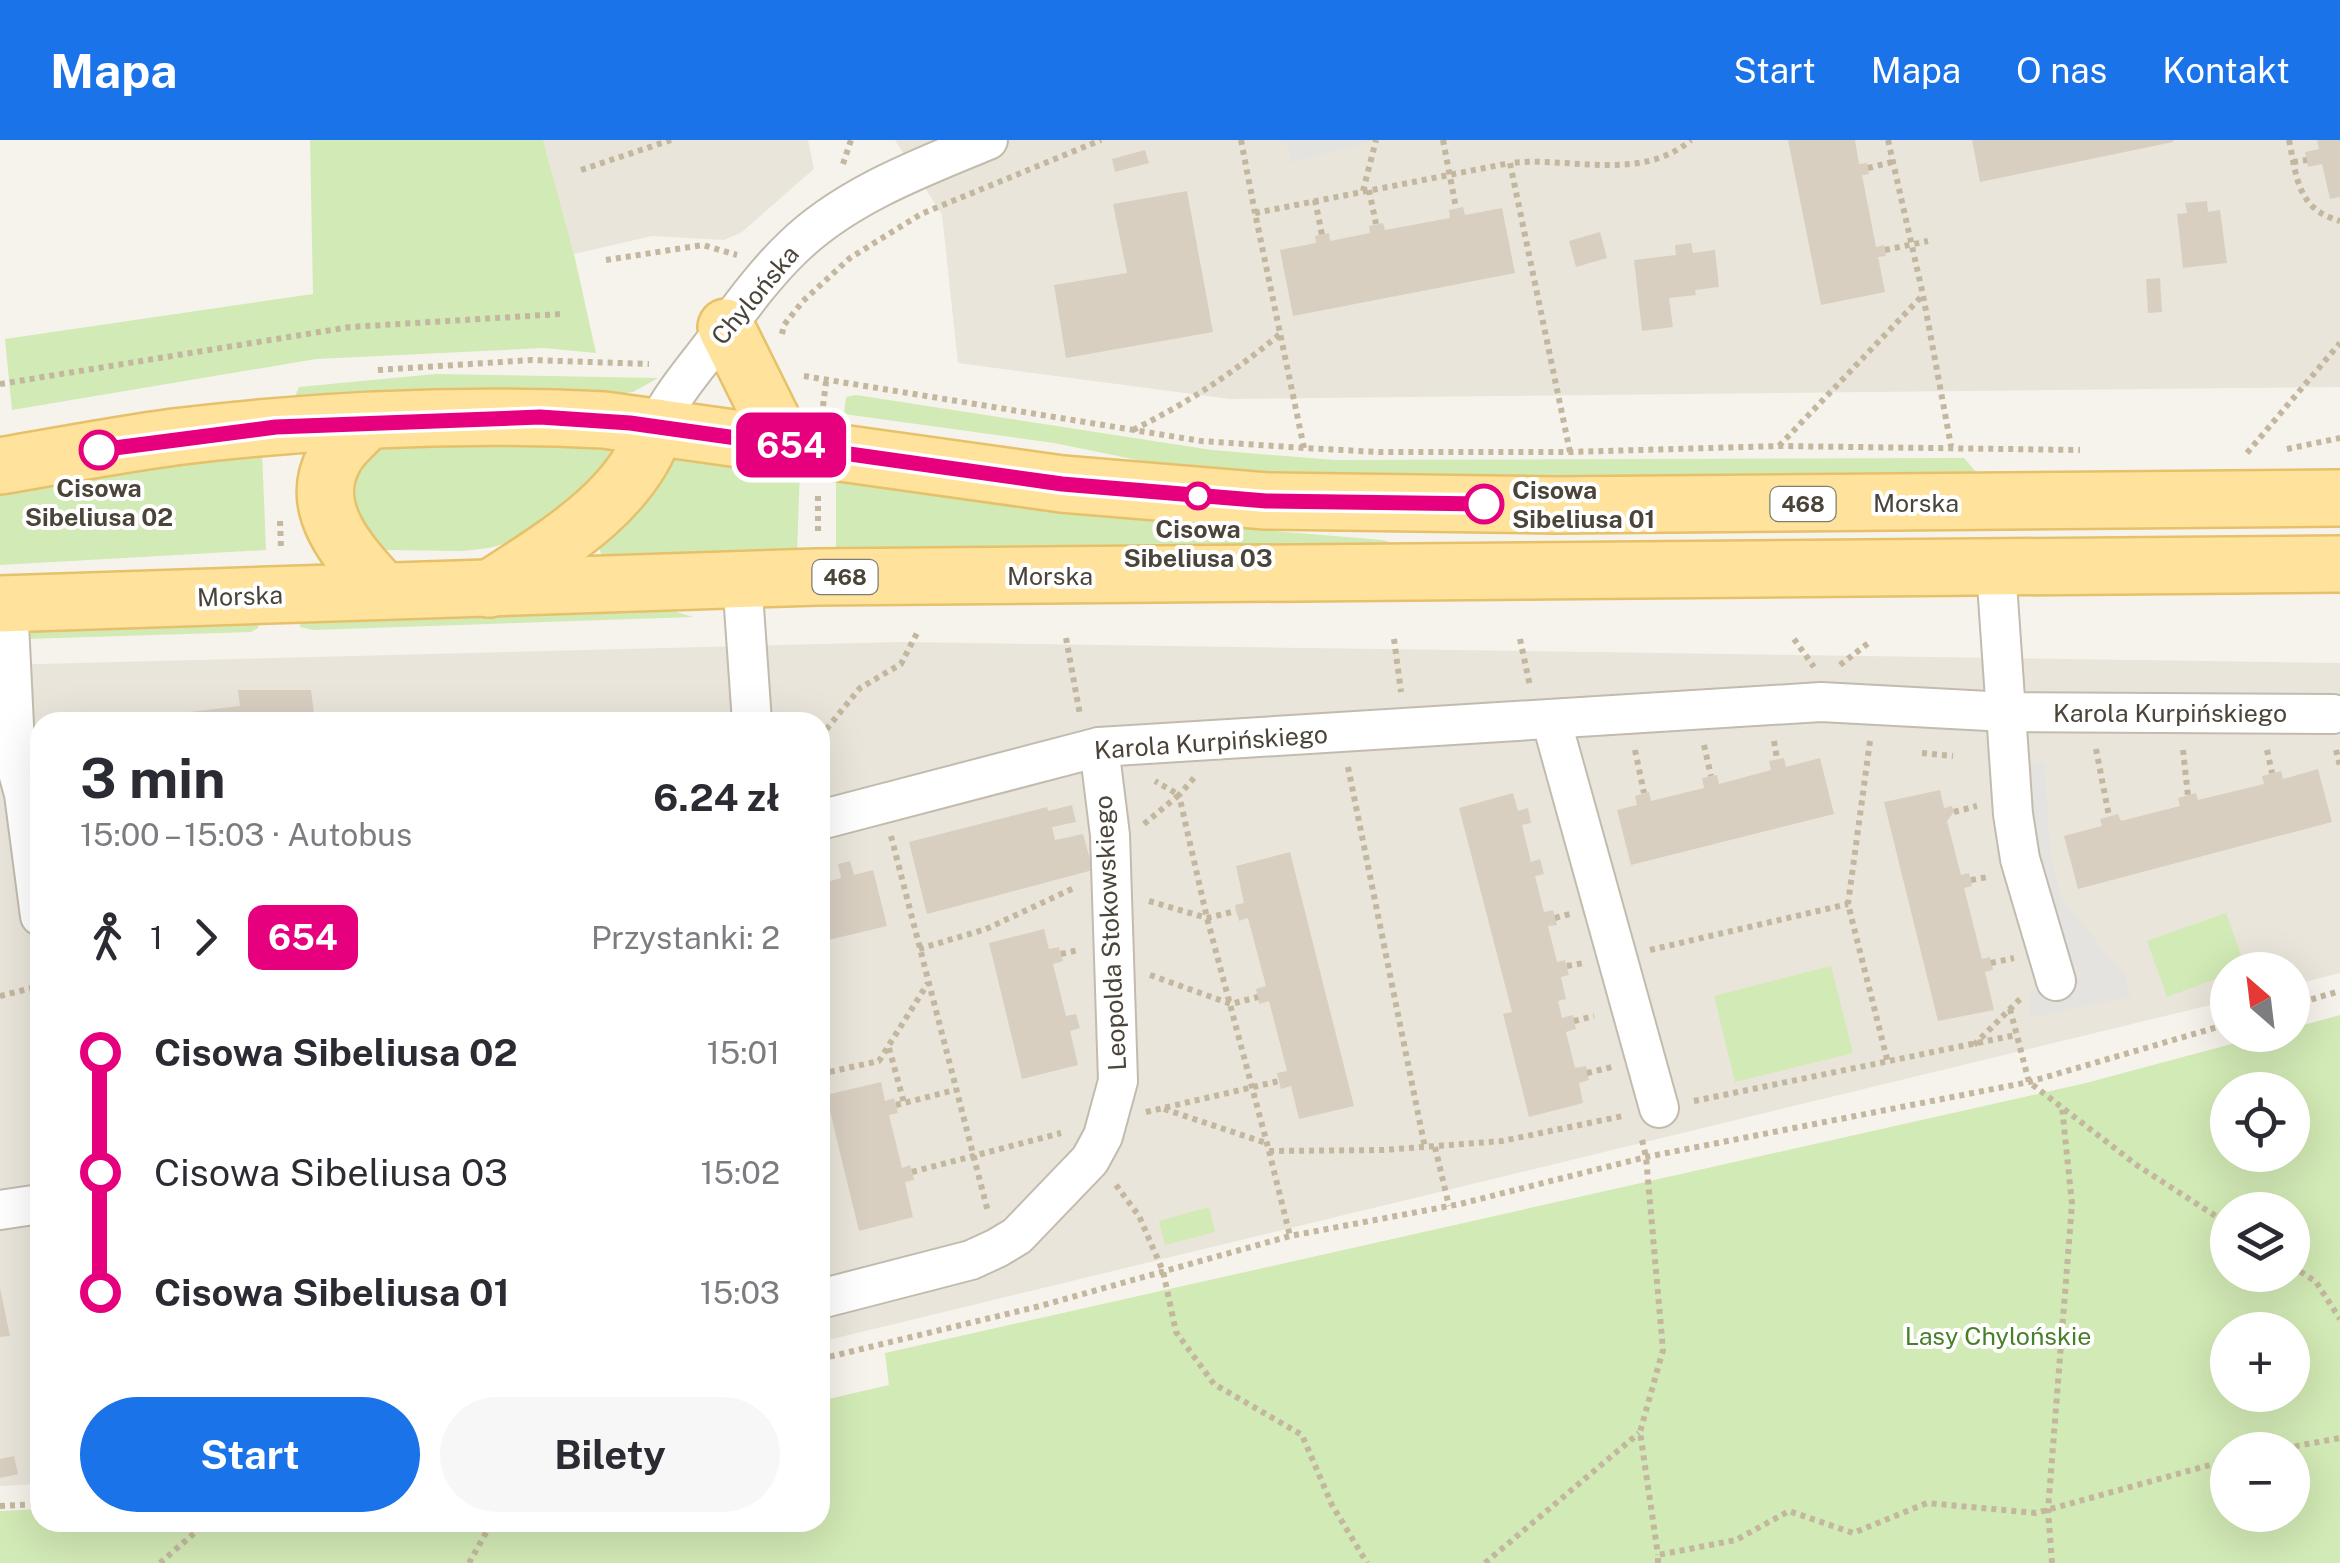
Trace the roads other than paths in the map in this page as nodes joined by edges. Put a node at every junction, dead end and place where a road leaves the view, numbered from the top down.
1 (988, 140) edge
2 (726, 327) junction
3 (365, 423) junction
4 (656, 427) junction
5 (801, 446) junction
6 (0, 466) edge
7 (2340, 498) edge
8 (2340, 564) edge
9 (1996, 569) junction
10 (742, 579) junction
11 (489, 589) junction
12 (384, 591) junction
13 (4, 604) edge
14 (751, 712) edge
15 (2007, 712) junction
16 (2333, 714) dead end
17 (1551, 719) junction
18 (1098, 747) junction
19 (830, 817) edge
20 (30, 840) edge
21 (2056, 981) dead end
22 (1659, 1108) road end
23 (30, 1206) edge
24 (0, 1210) edge
25 (830, 1296) edge

1 - 2 street, Chylońska
2 - 4 street, Chylońska
2 - 5 main road
3 - 4 main road, Morska / 468
3 - 6 main road, Morska / 468
3 - 12 main road
4 - 5 main road, Morska / 468
4 - 11 main road
5 - 7 main road, Morska / 468
8 - 9 main road, Morska / 468
9 - 10 main road, Morska / 468
9 - 15 street
10 - 11 main road, Morska / 468
10 - 14 street
11 - 12 main road, Morska / 468
12 - 13 main road, Morska / 468
13 - 20 street
15 - 16 street, Karola Kurpińskiego
15 - 17 street, Karola Kurpińskiego
15 - 21 street
17 - 18 street, Karola Kurpińskiego
17 - 22 street
18 - 19 street, Karola Kurpińskiego
18 - 25 street, Leopolda Stokowskiego
23 - 24 street

